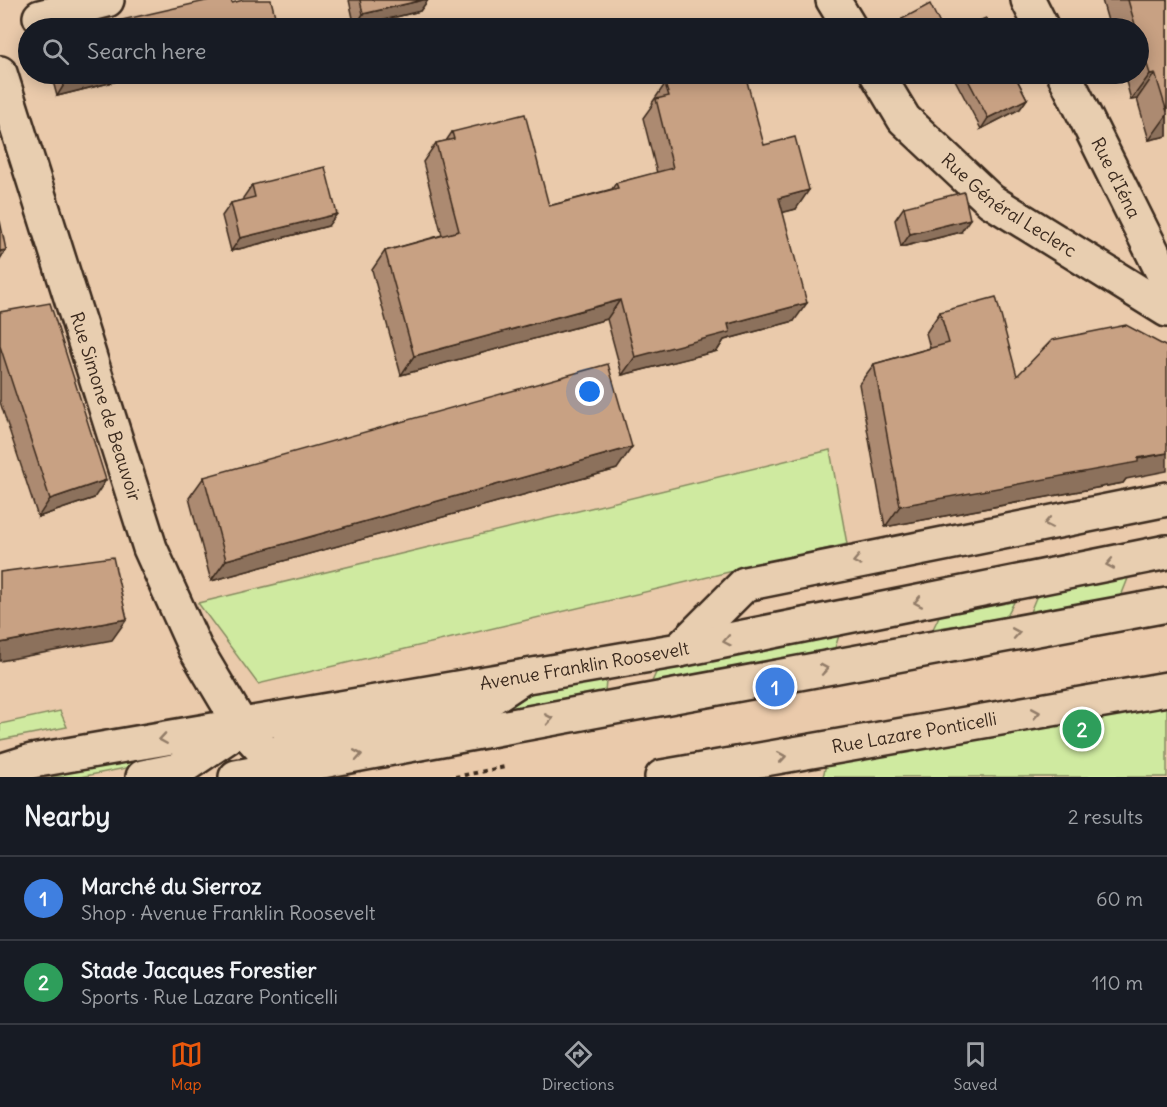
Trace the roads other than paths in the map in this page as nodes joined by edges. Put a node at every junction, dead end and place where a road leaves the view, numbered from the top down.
1 (107, 0) edge
2 (833, 0) edge
3 (1028, 0) edge
4 (40, 17) dead end
5 (844, 18) edge
6 (1037, 18) edge
7 (0, 73) edge
8 (883, 84) edge
9 (1069, 84) edge
10 (1167, 281) edge
11 (1167, 310) edge
12 (1167, 499) edge
13 (1167, 552) edge
14 (1167, 605) edge
15 (679, 650) junction
16 (523, 677) junction
17 (1167, 689) edge
18 (242, 727) junction
19 (0, 771) edge
20 (280, 773) edge
21 (671, 776) edge
22 (143, 777) edge
23 (236, 777) edge

1 - 4 street
2 - 5 street
3 - 6 street
7 - 18 street, Rue Simone de Beauvoir
8 - 11 street, Rue Général Leclerc
9 - 10 street, Rue d'Iéna
12 -> 15 street
13 -> 15 street, Avenue Franklin Roosevelt
20 -> 14 street
15 - 16 street, Avenue Franklin Roosevelt
16 - 18 street, Avenue Franklin Roosevelt
16 - 20 street
21 -> 17 street, Rue Lazare Ponticelli
18 -> 19 street, Avenue Franklin Roosevelt
18 - 20 street, Rue Simone de Beauvoir
18 - 22 street
20 - 23 street

